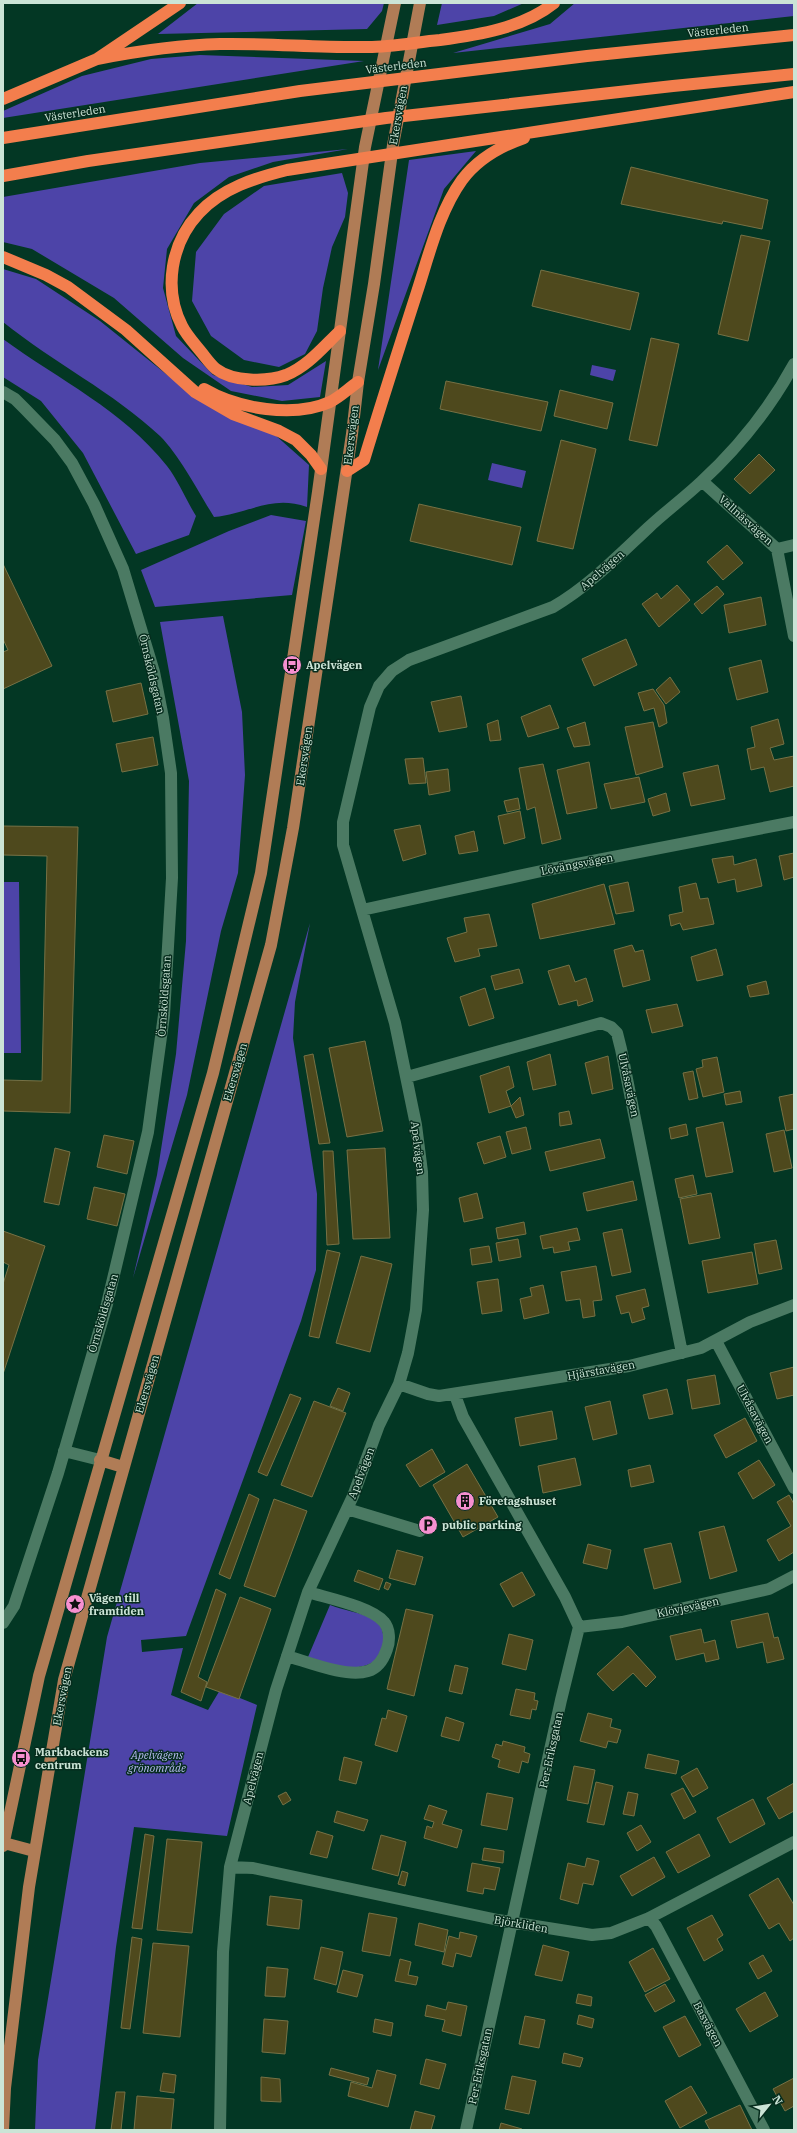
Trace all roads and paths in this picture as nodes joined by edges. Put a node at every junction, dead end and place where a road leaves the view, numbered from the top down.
1 (180, 3) edge
2 (395, 3) edge
3 (420, 3) edge
4 (554, 3) edge
5 (794, 35) edge
6 (97, 59) junction
7 (794, 74) edge
8 (794, 92) edge
9 (3, 99) edge
10 (550, 130) junction
11 (3, 138) edge
12 (3, 176) edge
13 (3, 256) edge
14 (340, 331) junction
15 (794, 364) edge
16 (168, 369) junction
17 (358, 382) junction
18 (3, 392) edge
19 (331, 401) junction
20 (321, 469) junction
21 (347, 470) junction
22 (702, 481) junction
23 (794, 545) edge
24 (777, 549) junction
25 (794, 636) edge
26 (794, 822) edge
27 (362, 910) junction
28 (407, 1077) junction
29 (794, 1305) edge
30 (716, 1341) junction
31 (682, 1353) junction
32 (399, 1384) junction
33 (455, 1395) junction
34 (64, 1451) junction
35 (100, 1460) junction
36 (123, 1467) junction
37 (794, 1488) edge
38 (347, 1509) junction
39 (420, 1531) dead end
40 (794, 1576) edge
41 (308, 1592) junction
42 (3, 1623) edge
43 (579, 1627) junction
44 (287, 1656) junction
45 (794, 1842) edge
46 (3, 1844) edge
47 (34, 1850) junction
48 (230, 1868) junction
49 (649, 1918) junction
50 (512, 1922) junction
51 (3, 2130) edge
52 (220, 2130) edge
53 (466, 2130) edge
54 (764, 2130) edge

1 - 6 highway
2 - 14 main road, Ekersvägen
3 - 17 main road, Ekersvägen
4 - 6 highway
5 - 11 highway, Västerleden
6 - 9 highway
7 - 12 highway
8 - 10 highway
10 - 14 highway
10 - 21 highway
13 - 16 highway
14 - 19 main road, Ekersvägen
15 - 22 street, Apelvägen
16 - 19 highway
16 - 20 highway
17 - 19 highway
17 - 21 main road, Ekersvägen
18 - 34 street, Örnsköldsgatan
19 - 20 main road, Ekersvägen
20 - 35 main road, Ekersvägen
21 - 36 main road, Ekersvägen
22 - 24 street, Vallnäsvägen
22 - 27 street, Apelvägen
23 - 24 street
24 - 25 street, Vallnäsvägen
26 - 27 street, Lövängsvägen
27 - 28 street, Apelvägen
28 - 31 street, Ulvåsavägen
28 - 32 street, Apelvägen
29 - 30 street, Hjärstavägen
30 - 31 street, Hjärstavägen
30 - 37 street, Ulvåsavägen
31 - 33 street, Hjärstavägen
32 - 33 street, Hjärstavägen
32 - 38 street, Apelvägen
33 - 43 street
34 - 35 street
34 - 42 street, Örnsköldsgatan
35 - 36 main road
35 - 46 main road, Ekersvägen
36 - 47 main road, Ekersvägen
38 - 39 street
38 - 41 street, Apelvägen
40 - 43 street, Klövjevägen
41 - 44 street, Apelvägen
41 - 44 street
43 - 50 street, Per-Eriksgatan
44 - 48 street, Apelvägen
45 - 49 street, Björkliden
46 - 47 main road
47 - 51 main road, Ekersvägen
48 - 50 street, Björkliden
48 - 52 street, Apelvägen
49 - 50 street, Björkliden
49 - 54 street, Basvägen
50 - 53 street, Per-Eriksgatan

